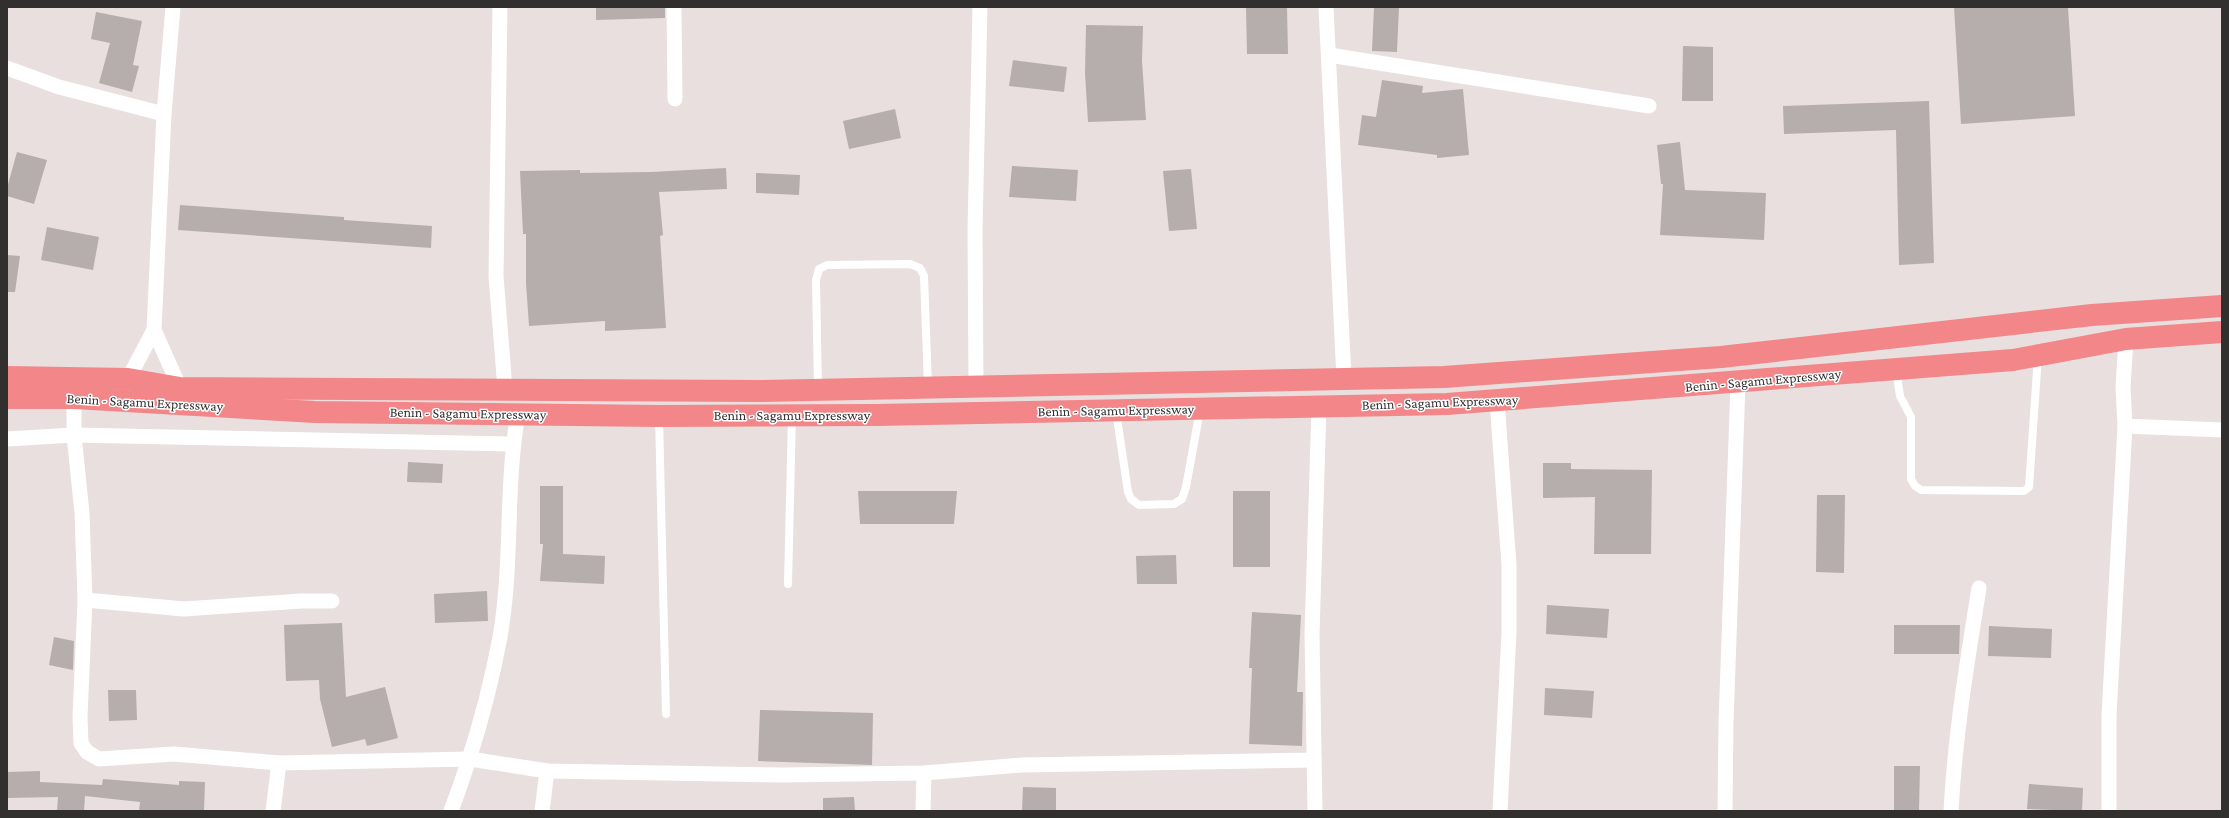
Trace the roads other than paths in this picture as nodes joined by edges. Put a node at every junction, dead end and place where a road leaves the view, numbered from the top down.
1 (173, 7) edge
2 (500, 7) edge
3 (674, 7) edge
4 (980, 7) edge
5 (1326, 7) edge
6 (1328, 55) junction
7 (7, 68) edge
8 (675, 98) dead end
9 (1649, 106) dead end
10 (164, 114) junction
11 (2222, 306) edge
12 (154, 330) junction
13 (2222, 332) edge
14 (2126, 339) junction
15 (2038, 355) junction
16 (1896, 370) junction
17 (7, 377) edge
18 (128, 379) junction
19 (1344, 379) junction
20 (1738, 382) junction
21 (976, 386) junction
22 (928, 387) junction
23 (180, 388) junction
24 (505, 390) junction
25 (818, 390) junction
26 (7, 398) edge
27 (74, 398) junction
28 (1498, 401) junction
29 (1319, 407) junction
30 (1200, 409) junction
31 (1116, 410) junction
32 (518, 414) junction
33 (792, 415) junction
34 (659, 416) junction
35 (2125, 426) junction
36 (2222, 430) edge
37 (74, 435) junction
38 (7, 439) edge
39 (512, 444) junction
40 (788, 584) dead end
41 (1978, 588) dead end
42 (85, 600) junction
43 (332, 601) dead end
44 (666, 714) dead end
45 (470, 759) junction
46 (1314, 760) junction
47 (279, 763) junction
48 (547, 771) junction
49 (924, 773) junction
50 (273, 811) edge
51 (451, 811) edge
52 (542, 811) edge
53 (923, 811) edge
54 (1314, 811) edge
55 (1500, 811) edge
56 (1725, 811) edge
57 (1951, 811) edge
58 (2109, 811) edge

1 - 10 street
2 - 24 street
3 - 8 street
4 - 21 street
5 - 6 street
6 - 9 street
6 - 19 street
7 - 10 street
10 - 12 street
11 - 19 highway
12 - 18 street
12 - 23 street
13 - 14 highway, Benin - Sagamu Expressway
14 - 15 highway, Benin - Sagamu Expressway
14 - 35 street
15 - 16 highway, Benin - Sagamu Expressway
15 - 16 lane
16 - 20 highway, Benin - Sagamu Expressway
17 - 18 highway
18 - 23 highway
19 - 21 highway
20 - 28 highway, Benin - Sagamu Expressway
20 - 56 street
21 - 22 highway
22 - 25 highway
22 - 25 lane
23 - 24 highway
24 - 25 highway
26 - 27 highway, Benin - Sagamu Expressway
27 - 32 highway, Benin - Sagamu Expressway
27 - 37 street
28 - 29 highway, Benin - Sagamu Expressway
28 - 55 street
29 - 30 highway, Benin - Sagamu Expressway
29 - 46 street
30 - 31 highway, Benin - Sagamu Expressway
30 - 31 lane
31 - 33 highway, Benin - Sagamu Expressway
32 - 34 highway, Benin - Sagamu Expressway
32 - 39 street
33 - 34 highway, Benin - Sagamu Expressway
33 - 40 lane
34 - 44 lane
35 - 36 street
35 - 58 street
37 - 38 street
37 - 39 street
37 - 42 street
39 - 45 street
41 - 57 street
42 - 43 street
42 - 47 street
45 - 47 street
45 - 48 street
45 - 51 street
46 - 49 street
46 - 54 street
47 - 50 street
48 - 49 street
48 - 52 street
49 - 53 street

